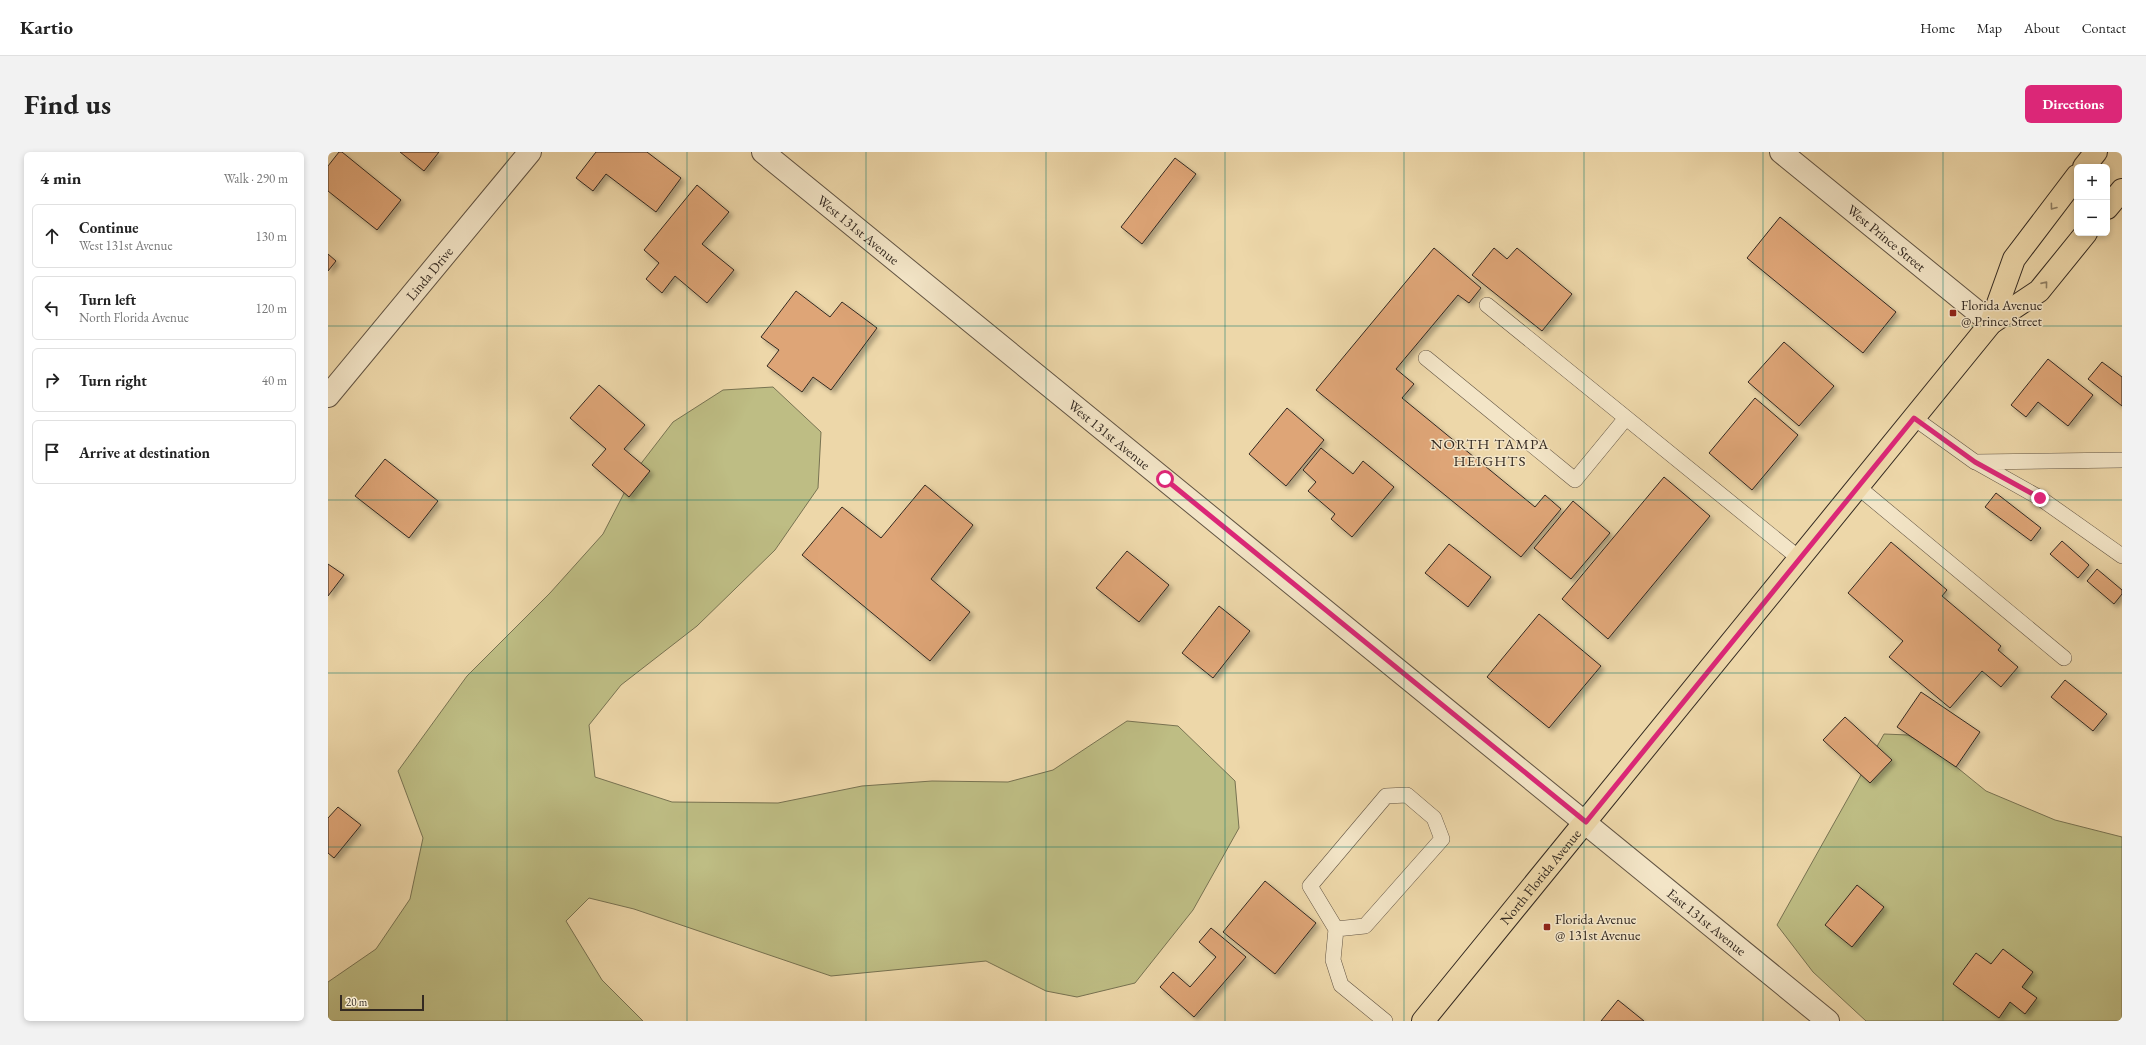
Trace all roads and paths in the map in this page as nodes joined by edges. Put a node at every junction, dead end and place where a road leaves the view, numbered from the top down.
1 (530, 152) edge
2 (763, 152) edge
3 (1781, 152) edge
4 (2096, 152) edge
5 (2086, 164) edge
6 (2074, 180) edge
7 (2084, 236) edge
8 (1487, 305) dead end
9 (1991, 323) junction
10 (1426, 358) dead end
11 (328, 396) edge
12 (1626, 418) junction
13 (1914, 418) junction
14 (2122, 460) edge
15 (1975, 462) junction
16 (1858, 487) junction
17 (2122, 556) edge
18 (1800, 559) junction
19 (2064, 658) dead end
20 (1586, 822) junction
21 (1336, 929) junction
22 (1385, 1021) edge
23 (1423, 1021) edge
24 (1828, 1021) edge

1 - 11 street, Linda Drive
2 - 20 street, West 131st Avenue
3 - 9 street, West Prince Street
4 - 5 main road
6 -> 9 main road, North Florida Avenue
9 -> 7 main road, North Florida Avenue
8 - 12 lane
9 - 13 main road, North Florida Avenue
10 - 12 lane
12 - 18 lane
13 - 15 lane
13 - 16 main road, North Florida Avenue
14 - 15 lane
15 - 17 lane
16 - 18 main road, North Florida Avenue
16 - 19 lane
18 - 20 main road, North Florida Avenue
20 - 23 main road, North Florida Avenue
20 - 24 street, East 131st Avenue
21 - 21 lane
21 - 22 lane

